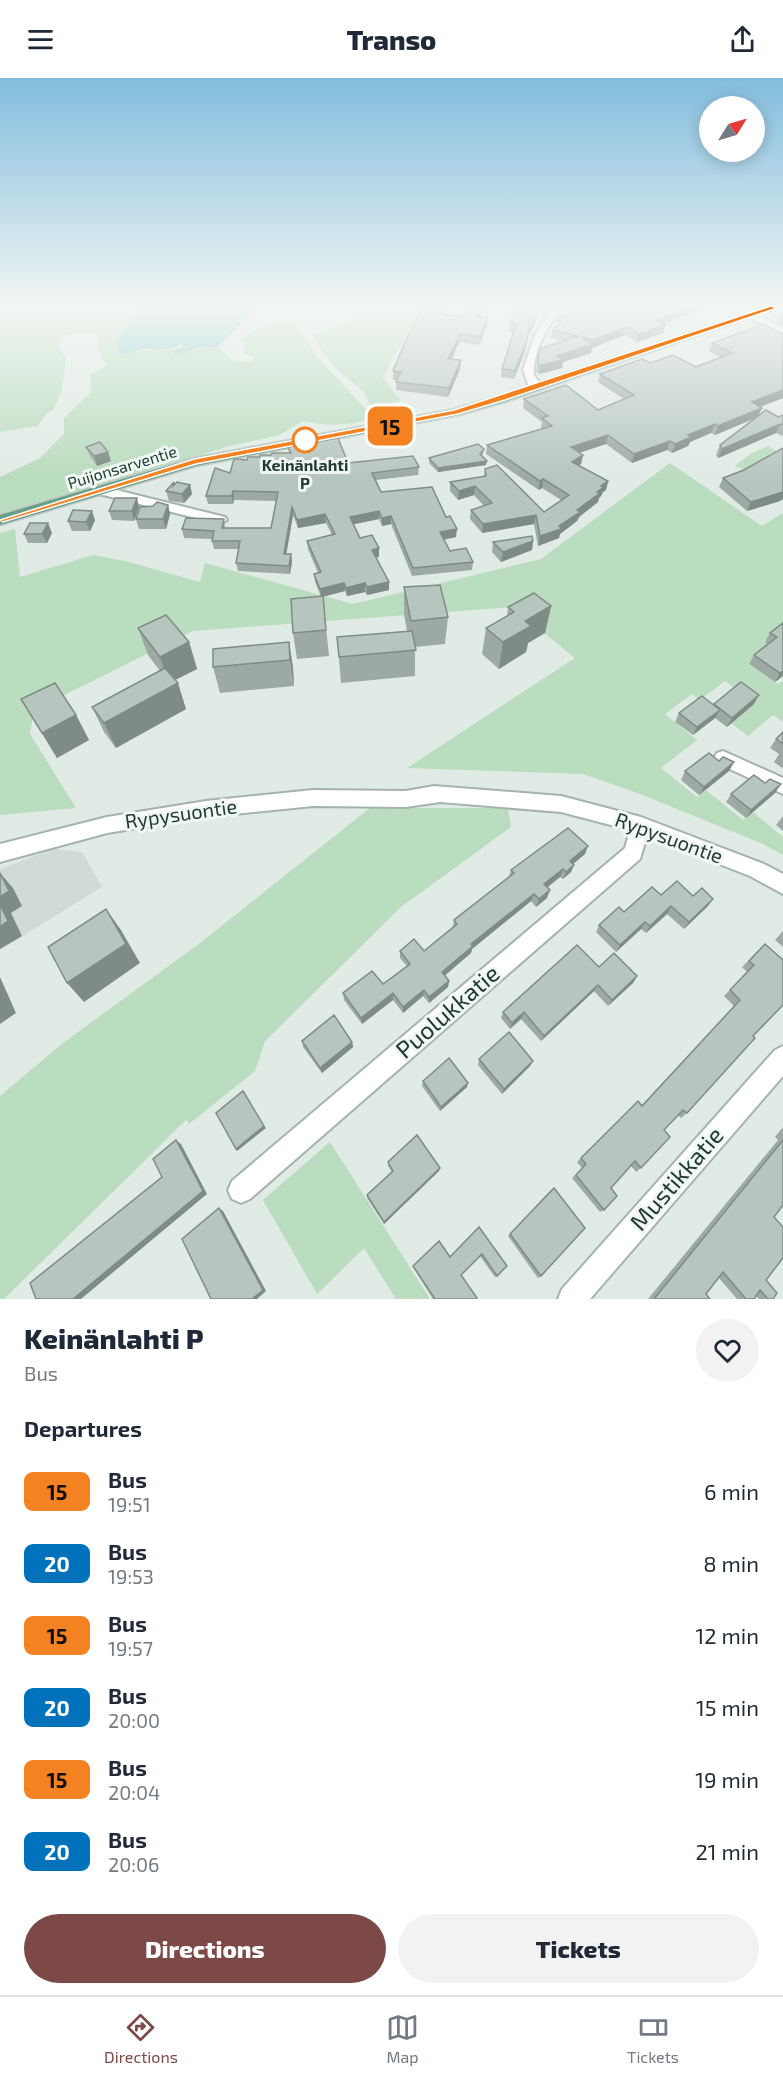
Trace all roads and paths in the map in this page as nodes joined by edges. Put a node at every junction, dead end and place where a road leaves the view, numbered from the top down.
1 (530, 365) edge
2 (602, 365) edge
3 (537, 387) junction
4 (100, 490) junction
5 (0, 520) edge
6 (220, 520) edge
7 (723, 759) edge
8 (783, 786) edge
9 (641, 825) junction
10 (0, 853) edge
11 (783, 885) edge
12 (783, 1058) edge
13 (241, 1190) dead end
14 (572, 1299) edge

1 - 3 street
2 - 3 main road, Puijonsarventie
3 - 4 main road, Puijonsarventie
4 - 5 main road, Puijonsarventie
4 - 6 street
7 - 8 street
9 - 10 street, Rypysuontie
9 - 11 street, Rypysuontie
9 - 13 street, Puolukkatie
12 - 14 street, Mustikkatie

